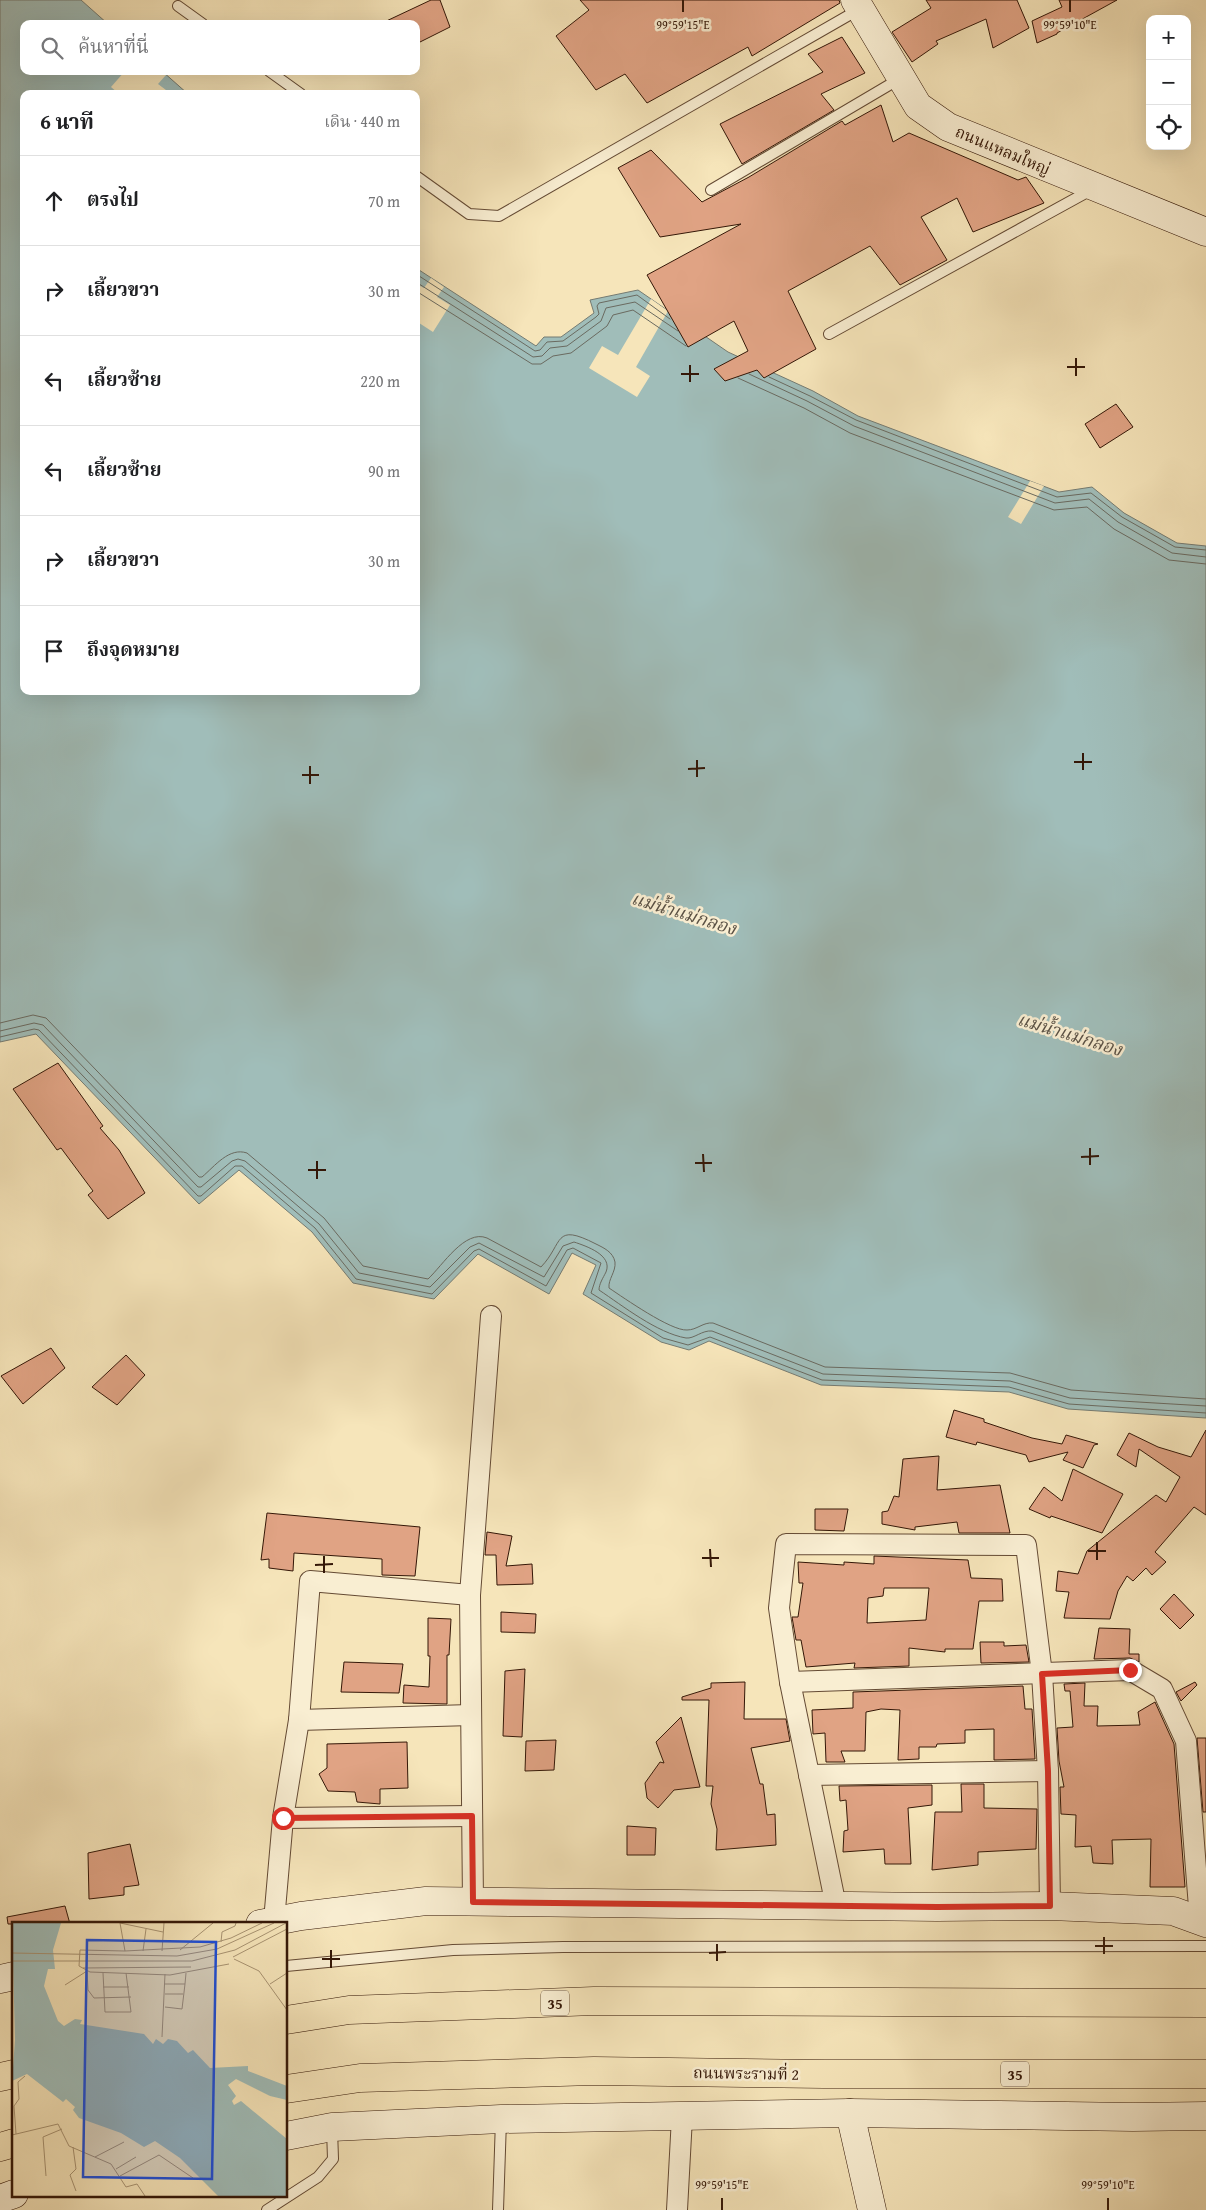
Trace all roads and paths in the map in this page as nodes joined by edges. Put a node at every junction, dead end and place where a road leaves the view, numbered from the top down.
1 (858, 4) edge
2 (178, 6) dead end
3 (197, 20) edge
4 (275, 75) edge
5 (901, 78) junction
6 (295, 90) edge
7 (420, 179) edge
8 (1095, 188) junction
9 (710, 190) dead end
10 (1206, 232) edge
11 (829, 334) dead end
12 (491, 1316) dead end
13 (470, 1595) junction
14 (1042, 1674) junction
15 (790, 1682) junction
16 (471, 1715) junction
17 (299, 1720) junction
18 (1048, 1771) junction
19 (809, 1775) junction
20 (472, 1816) junction
21 (283, 1818) junction
22 (473, 1902) junction
23 (836, 1906) junction
24 (1050, 1906) junction
25 (1204, 1919) edge
26 (267, 1922) edge
27 (1206, 1946) edge
28 (288, 1966) edge
29 (1206, 2003) edge
30 (288, 2020) edge
31 (1206, 2074) edge
32 (288, 2089) edge
33 (850, 2113) junction
34 (1206, 2116) edge
35 (682, 2117) junction
36 (501, 2119) junction
37 (332, 2126) junction
38 (288, 2136) edge
39 (12, 2195) edge
40 (288, 2196) edge
41 (286, 2198) edge
42 (0, 2199) edge
43 (267, 2210) edge
44 (498, 2210) edge
45 (677, 2210) edge
46 (872, 2210) edge

1 - 5 street, ถนนแหลมใหญ่
1 - 7 lane
2 - 3 lane
4 - 6 lane
5 - 8 street, ถนนแหลมใหญ่
5 - 9 lane
8 - 10 street, ถนนแหลมใหญ่
8 - 11 lane
12 - 13 street
13 - 16 street
13 - 17 street
14 - 15 street
14 - 15 street
14 - 18 street
14 - 25 street
15 - 19 street
16 - 17 street
16 - 20 street
17 - 21 street
18 - 19 street
18 - 24 street
19 - 23 street
20 - 21 street
20 - 22 street
21 - 26 street
22 - 23 street
22 - 26 street
23 - 24 street
24 - 25 street
27 - 28 lane
29 - 30 highway, 35
31 - 32 highway, ถนนพระรามที่ 2 / 35
33 - 34 street
33 - 35 street
33 - 46 street
35 - 36 street
35 - 45 street
36 - 37 street
36 - 44 lane
37 - 38 street
37 - 40 lane
39 - 42 street
41 - 43 lane

